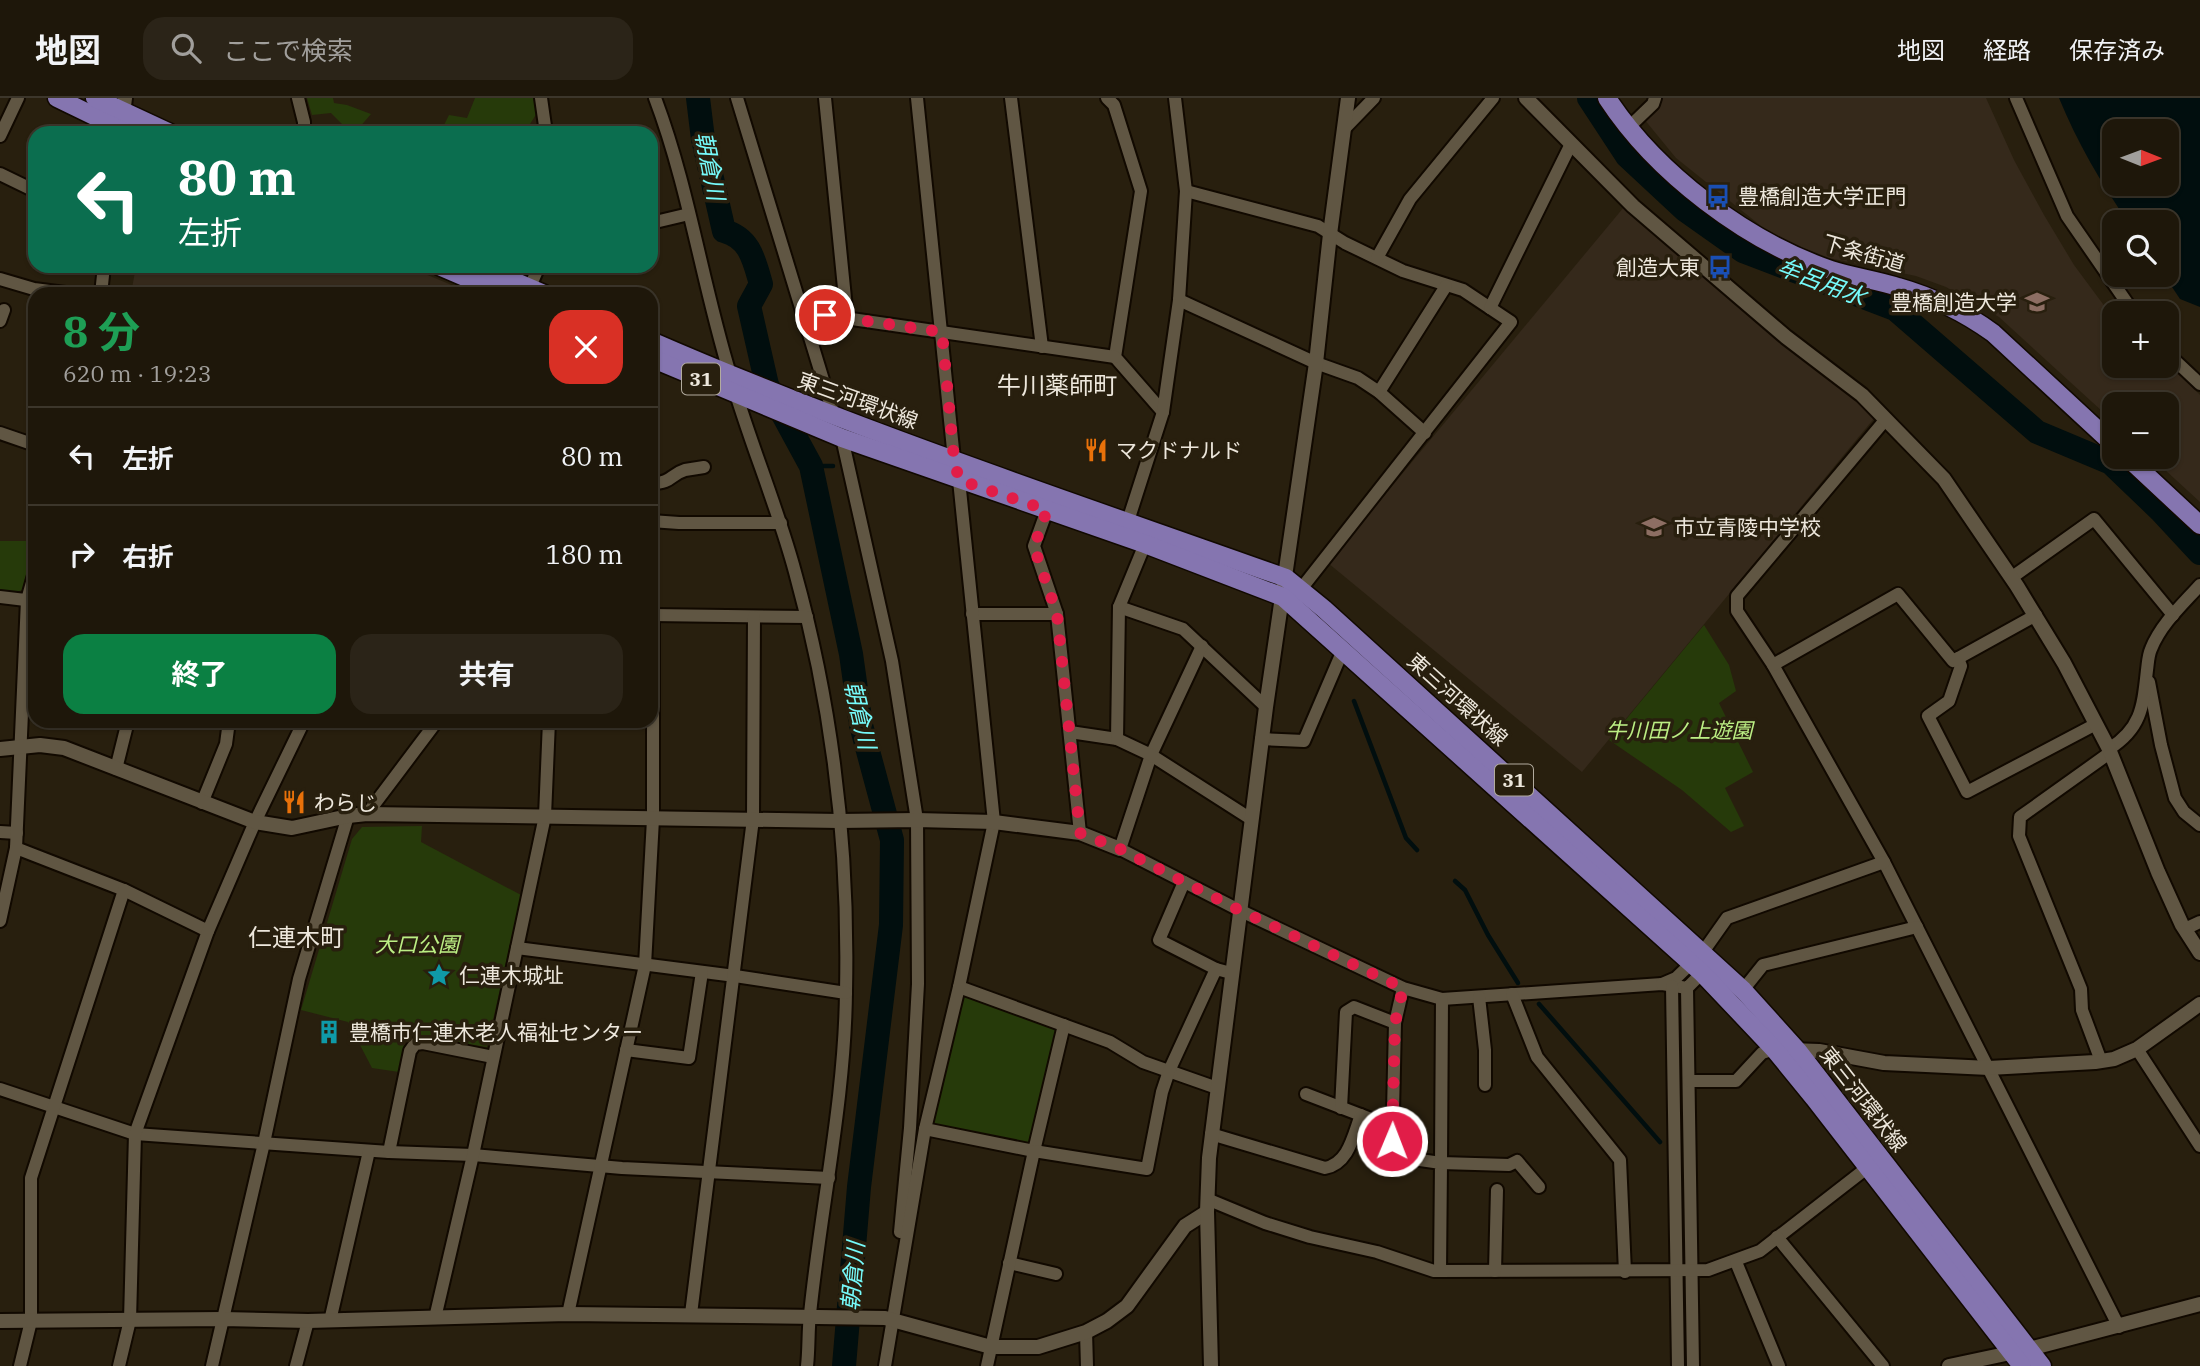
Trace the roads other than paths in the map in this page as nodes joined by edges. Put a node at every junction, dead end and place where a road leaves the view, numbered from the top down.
1 (18, 98) edge
2 (57, 98) edge
3 (95, 98) edge
4 (298, 98) edge
5 (541, 98) edge
6 (655, 98) edge
7 (737, 98) edge
8 (825, 98) edge
9 (917, 98) edge
10 (1011, 98) edge
11 (1107, 98) edge
12 (1175, 98) edge
13 (1348, 98) edge
14 (1374, 98) edge
15 (1493, 98) edge
16 (1526, 98) edge
17 (1607, 98) edge
18 (1654, 98) edge
19 (2016, 98) edge
20 (124, 121) edge
21 (143, 126) edge
22 (304, 126) edge
23 (545, 126) edge
24 (1629, 128) junction
25 (1343, 130) junction
26 (0, 136) edge
27 (1571, 144) junction
28 (0, 174) edge
29 (28, 188) edge
30 (1186, 191) junction
31 (689, 214) junction
32 (658, 221) edge
33 (1330, 234) junction
34 (1377, 258) junction
35 (455, 273) edge
36 (494, 273) edge
37 (0, 279) edge
38 (1446, 286) junction
39 (28, 287) edge
40 (488, 287) edge
41 (523, 287) edge
42 (1179, 300) junction
43 (2126, 301) edge
44 (1490, 309) junction
45 (803, 312) junction
46 (848, 318) junction
47 (942, 332) junction
48 (658, 345) edge
49 (1042, 346) junction
50 (1115, 357) junction
51 (658, 361) edge
52 (1316, 363) junction
53 (2179, 364) edge
54 (2200, 384) edge
55 (740, 388) junction
56 (1380, 391) junction
57 (1163, 412) junction
58 (1886, 419) junction
59 (833, 425) junction
60 (0, 433) edge
61 (1424, 433) junction
62 (2102, 434) edge
63 (28, 443) edge
64 (954, 459) junction
65 (704, 467) dead end
66 (2140, 469) edge
67 (959, 480) junction
68 (658, 483) edge
69 (1047, 510) junction
70 (1128, 521) junction
71 (658, 522) edge
72 (781, 523) junction
73 (2200, 524) edge
74 (1145, 544) junction
75 (1286, 578) junction
76 (2011, 578) junction
77 (2200, 585) edge
78 (1301, 589) junction
79 (0, 597) edge
80 (1283, 597) junction
81 (28, 601) edge
82 (1119, 607) junction
83 (972, 614) junction
84 (1057, 614) junction
85 (658, 615) edge
86 (2036, 615) junction
87 (2173, 615) junction
88 (754, 617) junction
89 (807, 617) junction
90 (28, 644) edge
91 (1202, 646) junction
92 (1343, 650) junction
93 (1958, 658) junction
94 (1773, 665) junction
95 (2147, 671) junction
96 (1266, 707) junction
97 (2096, 724) junction
98 (126, 728) edge
99 (228, 728) edge
100 (301, 728) edge
101 (432, 728) edge
102 (548, 728) edge
103 (653, 728) edge
104 (1070, 732) junction
105 (1117, 739) junction
106 (1262, 739) junction
107 (21, 746) junction
108 (0, 749) edge
109 (2110, 750) junction
110 (1151, 755) junction
111 (116, 769) junction
112 (202, 803) junction
113 (367, 814) junction
114 (348, 816) junction
115 (545, 816) junction
116 (653, 819) junction
117 (753, 819) junction
118 (1251, 819) junction
119 (914, 820) junction
120 (842, 821) junction
121 (255, 822) junction
122 (994, 822) junction
123 (2199, 824) edge
124 (0, 832) edge
125 (18, 833) junction
126 (1080, 833) junction
127 (16, 848) junction
128 (1120, 849) junction
129 (1884, 862) junction
130 (1184, 882) junction
131 (124, 890) junction
132 (1239, 910) junction
133 (0, 921) edge
134 (2200, 922) edge
135 (1917, 927) junction
136 (2185, 929) junction
137 (208, 930) junction
138 (517, 947) junction
139 (2200, 953) edge
140 (1698, 963) junction
141 (645, 965) junction
142 (1216, 969) junction
143 (702, 972) junction
144 (1231, 973) junction
145 (735, 976) junction
146 (1667, 985) junction
147 (959, 987) junction
148 (1403, 988) junction
149 (1687, 988) junction
150 (1743, 990) junction
151 (846, 993) junction
152 (1512, 994) junction
153 (1479, 997) junction
154 (1442, 999) junction
155 (2200, 1004) edge
156 (1395, 1023) junction
157 (1065, 1025) junction
158 (1774, 1049) junction
159 (2137, 1049) junction
160 (626, 1050) junction
161 (1798, 1051) junction
162 (493, 1057) junction
163 (2101, 1061) junction
164 (1989, 1068) junction
165 (1169, 1071) junction
166 (1689, 1082) junction
167 (1485, 1085) dead end
168 (1217, 1088) junction
169 (0, 1089) edge
170 (1306, 1094) dead end
171 (53, 1107) junction
172 (1341, 1108) junction
173 (1360, 1115) junction
174 (1392, 1127) junction
175 (925, 1129) junction
176 (135, 1134) junction
177 (1211, 1134) junction
178 (264, 1143) junction
179 (2200, 1146) edge
180 (369, 1151) junction
181 (1034, 1151) junction
182 (389, 1152) junction
183 (472, 1155) junction
184 (1875, 1162) junction
185 (1441, 1163) junction
186 (600, 1165) junction
187 (708, 1173) junction
188 (828, 1178) junction
189 (1539, 1187) dead end
190 (1497, 1190) dead end
191 (1207, 1205) junction
192 (1777, 1237) junction
193 (1736, 1262) junction
194 (1009, 1263) junction
195 (1690, 1270) junction
196 (1440, 1271) junction
197 (1495, 1271) junction
198 (1675, 1271) junction
199 (1625, 1272) junction
200 (1055, 1273) dead end
201 (2200, 1304) edge
202 (568, 1314) junction
203 (691, 1314) junction
204 (814, 1317) junction
205 (435, 1318) junction
206 (223, 1319) junction
207 (889, 1319) junction
208 (130, 1320) junction
209 (0, 1321) edge
210 (31, 1321) junction
211 (308, 1321) junction
212 (330, 1321) junction
213 (2119, 1327) junction
214 (1086, 1332) junction
215 (991, 1347) junction
216 (2021, 1356) edge
217 (20, 1366) edge
218 (118, 1366) edge
219 (212, 1366) edge
220 (296, 1366) edge
221 (807, 1366) edge
222 (886, 1366) edge
223 (987, 1366) edge
224 (1087, 1366) edge
225 (1211, 1366) edge
226 (1678, 1366) edge
227 (1693, 1366) edge
228 (1779, 1366) edge
229 (1883, 1366) edge
230 (1948, 1366) edge
231 (2042, 1366) edge

1 - 26 street
2 - 20 main road
3 - 20 main road
4 - 22 street
5 - 23 street
6 - 31 street
7 - 45 street
8 - 46 street
9 - 47 street
10 - 49 street
11 - 50 street
12 - 30 street
13 - 25 street
14 - 25 street
15 - 34 street
16 - 27 street
17 - 24 main road, 下条街道
18 - 24 street
19 - 43 street
20 - 21 main road
24 - 62 main road, 下条街道
25 - 33 street
27 - 44 street
27 - 58 street
28 - 29 street
30 - 33 street
30 - 42 street
31 - 32 street
31 - 55 street
33 - 34 street
33 - 52 street
34 - 38 street
35 - 40 main road
36 - 41 main road
37 - 39 street
38 - 44 street
38 - 56 street
42 - 52 street
42 - 57 street
44 - 61 street
45 - 46 street
45 - 59 street
46 - 47 street
47 - 49 street
47 - 64 street
48 - 55 main road, 東三河環状線 / 31
49 - 50 street
50 - 57 street
51 - 55 main road, 東三河環状線 / 31
52 - 56 street
52 - 75 street
53 - 54 street
55 - 59 main road, 東三河環状線 / 31
55 - 72 street
56 - 61 street
57 - 70 street
58 - 76 street
58 - 94 street
59 - 64 main road, 東三河環状線 / 31
59 - 67 main road, 東三河環状線 / 31
59 - 119 street
60 - 63 street
61 - 78 street
64 - 67 street
64 - 70 main road, 東三河環状線 / 31
65 - 68 street
66 - 73 main road
67 - 69 main road, 東三河環状線 / 31
67 - 83 street
69 - 74 main road, 東三河環状線 / 31
69 - 84 street
70 - 75 main road, 東三河環状線 / 31
71 - 72 street
72 - 89 street
74 - 80 main road, 東三河環状線 / 31
74 - 82 street
75 - 78 main road, 東三河環状線 / 31
75 - 80 street
76 - 86 street
76 - 87 street
77 - 87 street
78 - 80 street
78 - 140 main road, 東三河環状線 / 31
79 - 81 street
80 - 92 main road, 東三河環状線 / 31
80 - 96 street
82 - 91 street
82 - 105 street
83 - 84 street
83 - 122 street
84 - 104 street
85 - 88 street
86 - 93 street
86 - 97 street
87 - 95 street
88 - 89 street
88 - 117 street
89 - 120 street
90 - 107 street
91 - 96 street
91 - 110 street
92 - 106 street
92 - 140 main road, 東三河環状線 / 31
93 - 94 street
93 - 97 street
94 - 129 street
95 - 109 street
95 - 123 street
96 - 106 street
97 - 109 street
98 - 111 street
99 - 112 street
100 - 121 street
101 - 113 street
102 - 115 street
103 - 116 street
104 - 105 street
104 - 126 street
105 - 110 street
106 - 118 street
107 - 108 street
107 - 111 street
107 - 125 street
109 - 136 street
109 - 163 street
110 - 118 street
110 - 128 street
111 - 112 street
112 - 121 street
113 - 114 street
113 - 115 street
114 - 121 street
114 - 178 street
115 - 116 street
115 - 138 street
116 - 117 street
116 - 141 street
117 - 120 street
117 - 145 street
118 - 132 street
119 - 120 street
119 - 122 street
119 - 207 street
120 - 151 street
121 - 137 street
122 - 126 street
122 - 147 street
124 - 125 street
125 - 127 street
126 - 128 street
127 - 131 street
127 - 133 street
128 - 130 street
129 - 135 street
129 - 140 street
130 - 132 street
130 - 142 street
131 - 137 street
131 - 171 street
132 - 144 street
132 - 148 street
134 - 136 street
135 - 150 street
135 - 164 street
136 - 139 street
137 - 176 street
138 - 141 street
138 - 162 street
140 - 146 street
140 - 149 street
140 - 150 main road, 東三河環状線 / 31
140 - 158 main road, 東三河環状線 / 31
141 - 143 street
141 - 160 street
142 - 144 street
142 - 165 street
143 - 145 street
143 - 160 street
144 - 168 street
145 - 151 street
145 - 187 street
146 - 149 street
146 - 152 street
146 - 198 street
147 - 157 street
147 - 175 street
148 - 154 street
148 - 156 street
149 - 166 street
150 - 161 main road, 東三河環状線 / 31
151 - 188 street
152 - 153 street
152 - 199 street
153 - 154 street
153 - 167 street
154 - 185 street
155 - 159 street
156 - 172 street
156 - 174 street
157 - 165 street
157 - 181 street
158 - 161 street
158 - 166 street
158 - 184 main road, 東三河環状線 / 31
159 - 163 street
159 - 179 street
160 - 186 street
161 - 164 street
161 - 184 main road, 東三河環状線 / 31
162 - 182 street
162 - 183 street
163 - 164 street
164 - 213 street
165 - 168 street
165 - 181 street
166 - 195 street
168 - 177 street
169 - 171 street
170 - 172 street
171 - 176 street
171 - 210 street
172 - 173 street
173 - 174 street
173 - 177 street
174 - 185 street
175 - 181 street
175 - 207 street
176 - 178 street
176 - 208 street
177 - 191 street
178 - 180 street
178 - 206 street
180 - 182 street
180 - 212 street
181 - 194 street
182 - 183 street
183 - 186 street
183 - 205 street
184 - 192 street
184 - 216 main road, 東三河環状線 / 31
185 - 189 street
185 - 196 street
186 - 187 street
186 - 202 street
187 - 188 street
187 - 203 street
188 - 204 street
190 - 197 street
191 - 196 street
191 - 214 street
191 - 225 street
192 - 193 street
192 - 229 street
193 - 195 street
193 - 228 street
194 - 200 street
194 - 215 street
195 - 198 street
195 - 227 street
196 - 197 street
197 - 199 street
198 - 199 street
198 - 226 street
201 - 213 street
202 - 203 street
202 - 205 street
203 - 204 street
204 - 207 street
204 - 221 street
205 - 212 street
206 - 208 street
206 - 211 street
206 - 219 street
207 - 215 street
207 - 222 street
208 - 210 street
208 - 218 street
209 - 210 street
210 - 217 street
211 - 212 street
211 - 220 street
213 - 216 street
214 - 215 street
214 - 224 street
215 - 223 street
216 - 230 street
216 - 231 main road, 東三河環状線 / 31

